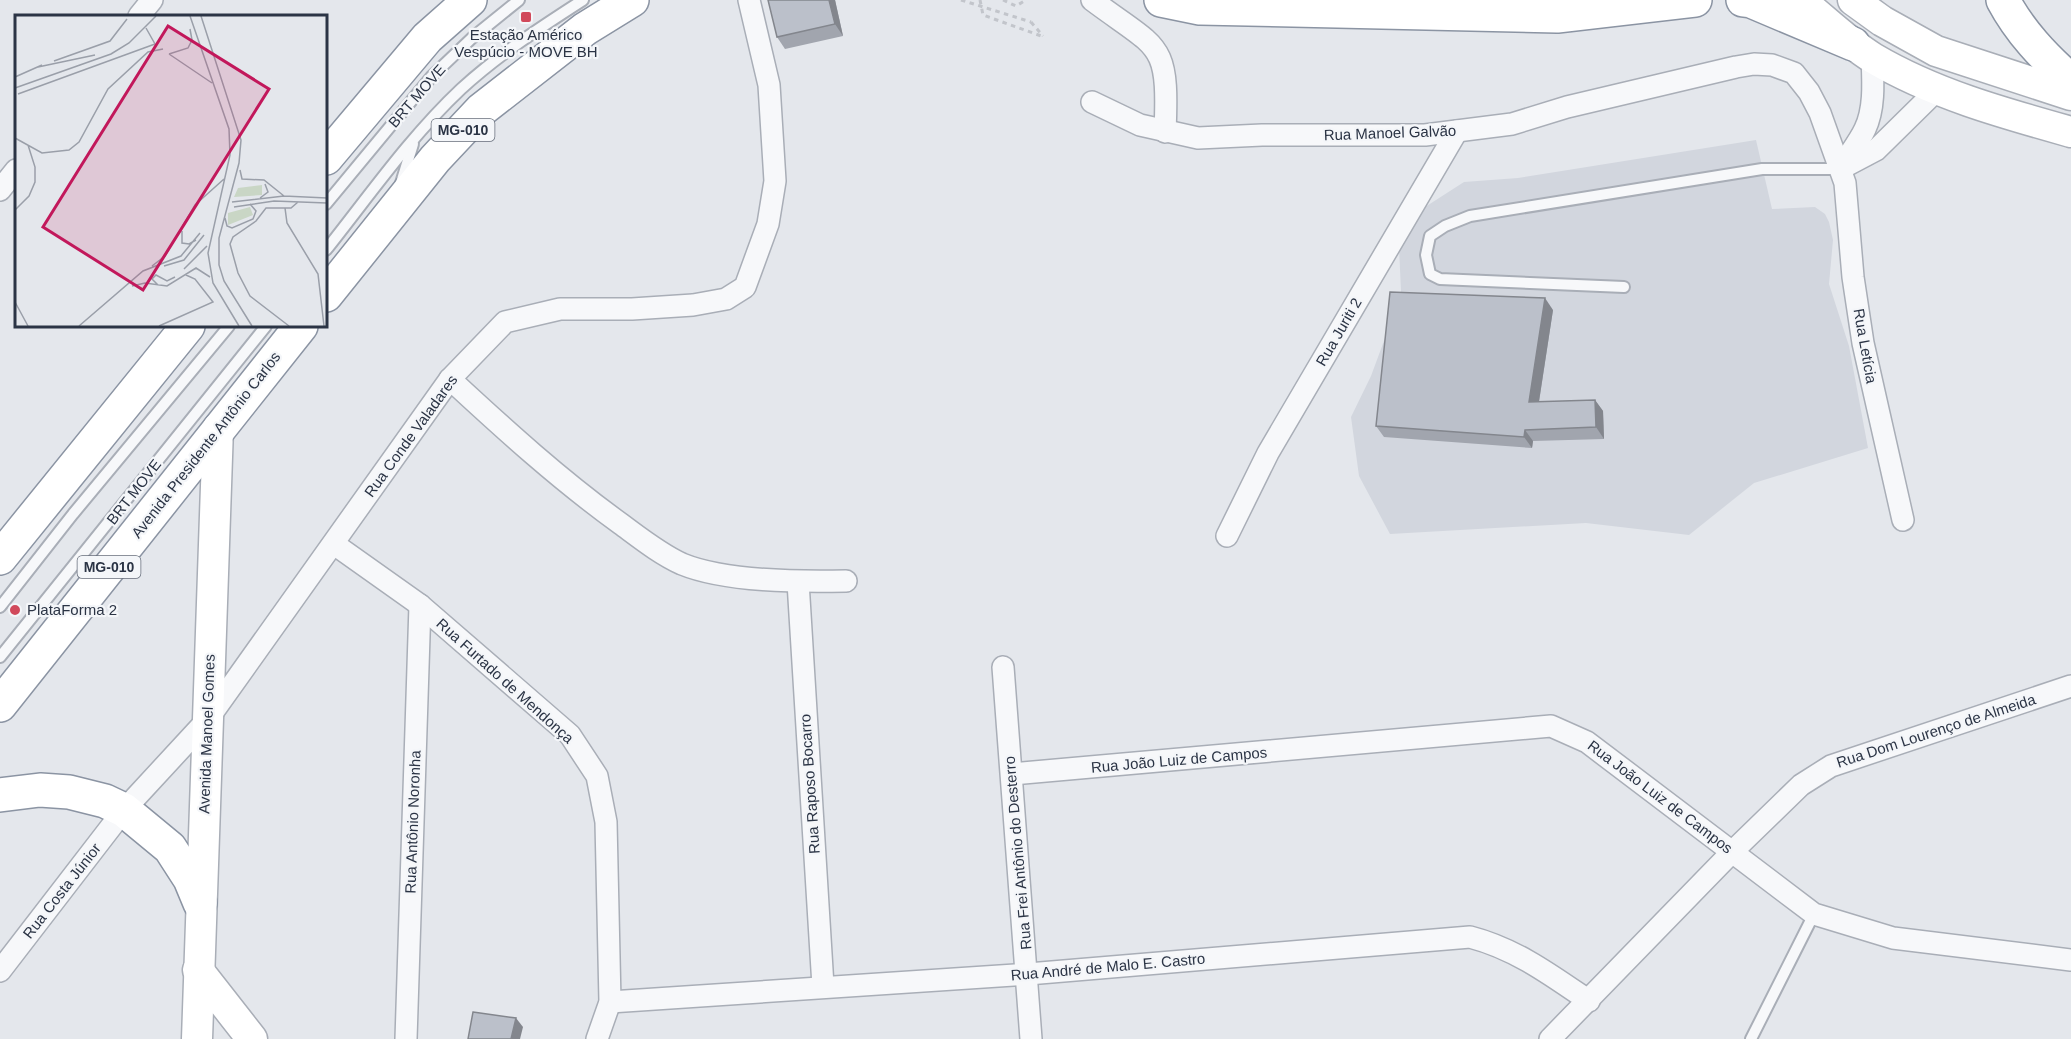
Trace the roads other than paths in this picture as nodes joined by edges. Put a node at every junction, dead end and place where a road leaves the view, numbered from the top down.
1 (152, 0) edge
2 (470, 0) edge
3 (519, 0) edge
4 (583, 0) edge
5 (632, 0) edge
6 (749, 0) edge
7 (1092, 0) edge
8 (1161, 0) edge
9 (1695, 0) edge
10 (1743, 0) edge
11 (1800, 0) edge
12 (1853, 0) edge
13 (2003, 0) edge
14 (140, 15) edge
15 (1863, 51) junction
16 (1794, 73) joint
17 (2071, 81) edge
18 (1937, 90) junction
19 (2071, 96) edge
20 (1092, 102) dead end
21 (1457, 131) junction
22 (1165, 132) junction
23 (2071, 132) edge
24 (415, 138) junction
25 (327, 157) edge
26 (1840, 169) junction
27 (15, 172) edge
28 (7, 191) edge
29 (327, 203) edge
30 (393, 211) junction
31 (327, 249) edge
32 (1624, 287) dead end
33 (327, 294) edge
34 (228, 327) edge
35 (265, 327) edge
36 (300, 327) edge
37 (180, 328) edge
38 (450, 379) junction
39 (218, 428) junction
40 (1903, 520) dead end
41 (1227, 536) dead end
42 (334, 544) junction
43 (0, 558) edge
44 (846, 581) dead end
45 (798, 582) junction
46 (420, 605) junction
47 (0, 607) edge
48 (0, 657) edge
49 (1003, 666) dead end
50 (2071, 686) edge
51 (0, 705) edge
52 (208, 719) junction
53 (1012, 774) junction
54 (0, 795) edge
55 (124, 810) junction
56 (1733, 851) junction
57 (200, 903) junction
58 (1814, 914) junction
59 (2071, 960) edge
60 (198, 970) junction
61 (0, 971) edge
62 (1028, 974) junction
63 (823, 986) junction
64 (1590, 1001) junction
65 (610, 1002) junction
66 (197, 1039) edge
67 (252, 1039) edge
68 (406, 1039) edge
69 (597, 1039) edge
70 (1031, 1039) edge
71 (1550, 1039) edge
72 (1751, 1039) edge

1 - 14 street
2 - 25 highway
3 - 29 lane, BRT MOVE
4 - 24 lane, BRT MOVE
5 - 30 highway, MG-010
6 - 38 street, Rua Conde Valadares
7 - 22 street
8 - 9 highway
10 - 15 highway
11 - 15 street
12 - 19 street
13 - 17 highway
15 - 18 street
15 - 26 street
16 - 21 street, Rua Manoel Galvão
16 - 26 street, Rua Letícia
18 - 23 street
18 - 26 street
20 - 22 street, Rua Manoel Galvão
21 - 22 street, Rua Manoel Galvão
21 - 41 street, Rua Juriti 2
24 - 30 lane
24 - 31 lane, BRT MOVE
26 - 32 lane
26 - 40 street, Rua Letícia
27 - 28 street
30 - 33 highway, MG-010
34 - 47 lane
35 - 48 lane, BRT MOVE
36 - 39 highway, Avenida Presidente Antônio Carlos / MG-010
37 - 43 highway
38 - 42 street, Rua Conde Valadares
38 - 45 street
39 - 51 highway, Avenida Presidente Antônio Carlos / MG-010
39 - 52 street, Avenida Manoel Gomes
42 - 46 street, Rua Furtado de Mendonça
42 - 52 street, Rua Conde Valadares
44 - 45 street
45 - 63 street, Rua Raposo Bocarro
46 - 65 street, Rua Furtado de Mendonça
46 - 68 street, Rua Antônio Noronha
49 - 53 street, Rua Frei Antônio do Desterro
50 - 56 street, Rua Dom Lourenço de Almeida
52 - 55 street, Rua Conde Valadares
52 - 57 street, Avenida Manoel Gomes
53 - 56 street, Rua João Luiz de Campos
53 - 62 street, Rua Frei Antônio do Desterro
54 - 55 highway
55 - 57 highway
55 - 61 street, Rua Costa Júnior
56 - 58 street, Rua João Luiz de Campos
56 - 64 street, Rua Dom Lourenço de Almeida
57 - 60 street, Avenida Manoel Gomes
58 - 59 street, Rua João Luiz de Campos
58 - 72 lane
60 - 66 street, Avenida Manoel Gomes
60 - 67 street
62 - 63 street, Rua André de Malo E. Castro
62 - 64 street, Rua André de Malo E. Castro
62 - 70 street, Rua Frei Antônio do Desterro
63 - 65 street, Rua André de Malo E. Castro
64 - 71 street, Rua Dom Lourenço de Almeida
65 - 69 street, Rua Furtado de Mendonça

